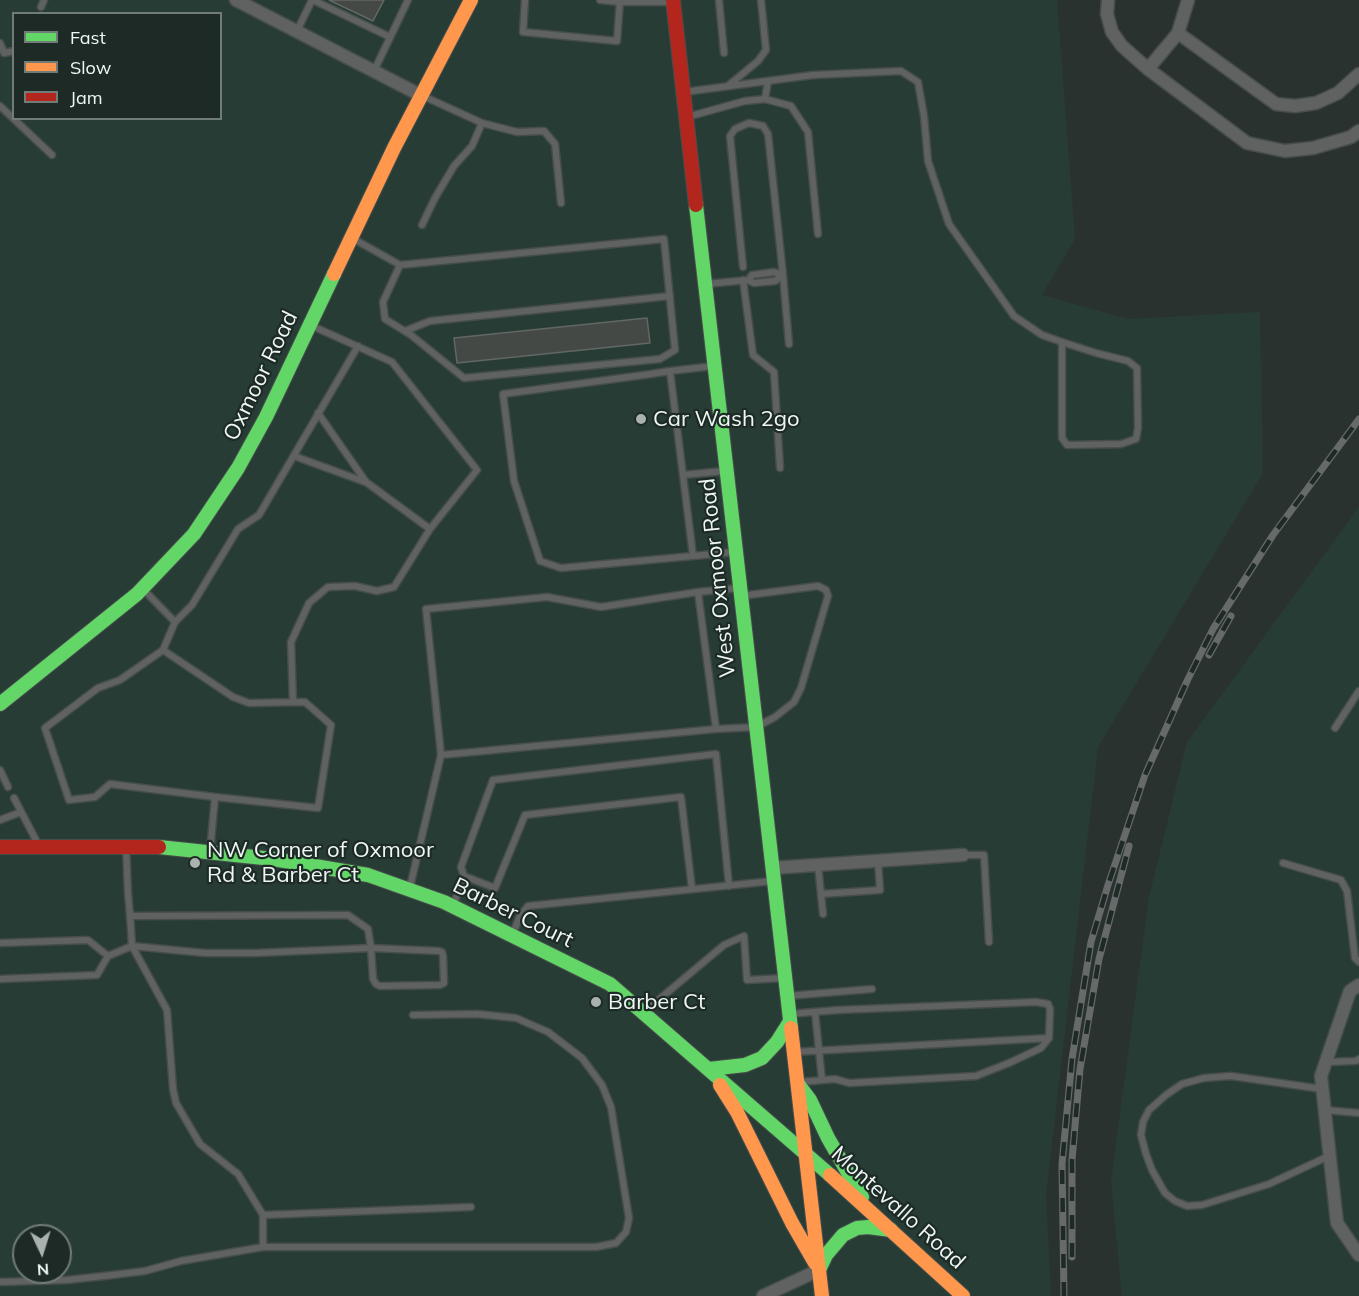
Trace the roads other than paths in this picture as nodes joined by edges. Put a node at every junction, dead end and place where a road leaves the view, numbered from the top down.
1 (236, 0) edge
2 (313, 0) edge
3 (408, 0) edge
4 (471, 0) edge
5 (525, 0) edge
6 (600, 0) edge
7 (718, 0) edge
8 (761, 0) edge
9 (1108, 0) edge
10 (1188, 0) edge
11 (620, 1) edge
12 (674, 1) edge
13 (297, 31) junction
14 (1178, 33) junction
15 (390, 37) junction
16 (0, 40) edge
17 (12, 51) edge
18 (4, 53) junction
19 (724, 53) dead end
20 (0, 61) edge
21 (1148, 69) junction
22 (374, 70) junction
23 (1359, 74) edge
24 (768, 81) junction
25 (728, 86) junction
26 (684, 92) junction
27 (422, 96) junction
28 (765, 99) junction
29 (0, 106) edge
30 (12, 117) edge
31 (687, 117) junction
32 (15, 120) edge
33 (482, 123) junction
34 (1359, 131) edge
35 (52, 155) dead end
36 (561, 203) dead end
37 (422, 225) dead end
38 (818, 234) dead end
39 (351, 238) junction
40 (400, 265) junction
41 (743, 267) dead end
42 (783, 275) junction
43 (746, 280) junction
44 (706, 285) junction
45 (670, 296) junction
46 (310, 325) junction
47 (405, 331) junction
48 (1062, 342) junction
49 (789, 344) dead end
50 (358, 346) junction
51 (715, 366) junction
52 (670, 371) junction
53 (318, 413) junction
54 (294, 456) junction
55 (780, 468) dead end
56 (727, 471) junction
57 (683, 475) junction
58 (366, 482) junction
59 (429, 529) junction
60 (736, 552) junction
61 (693, 556) junction
62 (143, 588) junction
63 (698, 592) junction
64 (740, 592) junction
65 (175, 622) junction
66 (163, 650) junction
67 (1359, 691) edge
68 (293, 702) junction
69 (0, 704) edge
70 (756, 727) junction
71 (1335, 728) dead end
72 (716, 729) junction
73 (441, 755) junction
74 (0, 770) edge
75 (8, 787) dead end
76 (215, 797) junction
77 (14, 798) dead end
78 (21, 812) junction
79 (0, 819) edge
80 (126, 846) junction
81 (39, 847) junction
82 (0, 848) edge
83 (210, 852) junction
84 (963, 855) joint
85 (878, 861) junction
86 (1283, 863) dead end
87 (818, 865) junction
88 (772, 875) junction
89 (464, 876) junction
90 (729, 886) junction
91 (692, 889) junction
92 (409, 890) junction
93 (821, 894) junction
94 (453, 906) junction
95 (823, 914) dead end
96 (130, 916) junction
97 (512, 935) junction
98 (988, 942) dead end
99 (0, 943) edge
100 (132, 946) junction
101 (371, 948) junction
102 (108, 956) junction
103 (1359, 962) edge
104 (784, 978) junction
105 (0, 979) edge
106 (1359, 985) edge
107 (872, 989) dead end
108 (786, 997) junction
109 (643, 1012) junction
110 (815, 1012) junction
111 (413, 1015) dead end
112 (789, 1018) junction
113 (1049, 1038) junction
114 (820, 1050) junction
115 (793, 1052) junction
116 (1359, 1059) edge
117 (1326, 1062) junction
118 (709, 1069) junction
119 (822, 1080) junction
120 (796, 1082) junction
121 (1322, 1089) junction
122 (1325, 1110) junction
123 (1359, 1113) edge
124 (804, 1151) junction
125 (1329, 1155) junction
126 (471, 1207) dead end
127 (870, 1211) junction
128 (263, 1215) junction
129 (891, 1230) junction
130 (262, 1247) junction
131 (1359, 1255) edge
132 (819, 1270) junction
133 (0, 1282) edge
134 (763, 1296) edge
135 (822, 1296) edge
136 (963, 1296) edge

1 - 13 street
2 - 13 lane
2 - 15 lane
3 - 15 lane
4 - 27 main road, Oxmoor Road
5 - 11 lane
6 - 11 lane
7 - 19 lane
8 - 25 lane
9 - 21 street
10 - 14 street
11 - 12 lane
12 - 26 main road, West Oxmoor Road
13 - 22 street
14 - 21 street
14 - 23 street
15 - 22 lane
16 - 18 lane
17 - 18 lane
18 - 20 lane
21 - 34 street
22 - 27 street
24 - 25 lane
24 - 28 lane
24 - 48 lane
25 - 26 lane
26 - 31 main road, West Oxmoor Road
27 - 33 lane
27 - 39 main road, Oxmoor Road
28 - 31 lane
28 - 38 lane
29 - 30 lane
31 - 44 main road, West Oxmoor Road
32 - 35 lane
33 - 36 lane
33 - 37 lane
39 - 40 lane
39 - 46 main road, Oxmoor Road
40 - 45 lane
40 - 47 lane
41 - 42 lane
42 - 43 lane
42 - 49 lane
43 - 44 lane
43 - 55 lane
44 - 51 main road, West Oxmoor Road
45 - 47 lane
45 - 47 lane
46 - 50 lane
46 - 62 main road, Oxmoor Road
48 - 48 lane
50 - 53 lane
50 - 59 lane
51 - 52 lane
51 - 56 main road, West Oxmoor Road
52 - 57 lane
52 - 61 lane
53 - 54 lane
53 - 58 lane
54 - 58 lane
54 - 65 lane
56 - 57 lane
56 - 60 main road, West Oxmoor Road
57 - 61 lane
58 - 59 lane
59 - 68 lane
60 - 61 lane
60 - 64 main road, West Oxmoor Road
62 - 65 lane
62 - 69 main road, Oxmoor Road
63 - 64 lane
63 - 72 lane
63 - 73 lane
64 - 70 main road, West Oxmoor Road
64 - 70 lane
65 - 66 lane
66 - 68 lane
66 - 76 lane
67 - 71 lane
68 - 76 lane
70 - 72 lane
70 - 88 main road, West Oxmoor Road
72 - 73 lane
73 - 92 lane
74 - 75 lane
76 - 83 lane
77 - 78 lane
78 - 79 lane
78 - 81 lane
80 - 81 main road, Barber Court
80 - 83 main road, Barber Court
80 - 96 lane
81 - 82 main road, Barber Court
83 - 92 main road, Barber Court
84 - 85 street
84 - 98 lane
85 - 87 street
85 - 93 lane
86 - 103 lane
87 - 88 street
87 - 93 lane
88 - 90 lane
88 - 104 main road, West Oxmoor Road
89 - 90 lane
89 - 91 lane
89 - 94 lane
90 - 91 lane
91 - 97 lane
92 - 94 main road, Barber Court
93 - 95 lane
94 - 97 main road, Barber Court
96 - 100 lane
96 - 101 lane
97 - 109 main road, Barber Court
99 - 102 lane
100 - 101 lane
100 - 102 lane
100 - 128 lane
101 - 101 lane
102 - 105 lane
104 - 108 main road, West Oxmoor Road
104 - 109 lane
106 - 117 street
107 - 108 lane
108 - 112 main road, West Oxmoor Road
109 - 118 main road, Barber Court
110 - 112 lane
110 - 113 lane
110 - 114 lane
111 - 130 lane
112 - 115 main road, West Oxmoor Road
112 - 118 main road
113 - 114 lane
113 - 119 lane
114 - 115 lane
114 - 119 lane
115 - 120 main road, West Oxmoor Road
116 - 117 lane
117 - 121 street
118 - 124 main road, Barber Court
118 - 132 main road
119 - 120 lane
120 - 124 main road, West Oxmoor Road
120 - 127 main road
121 - 122 street
121 - 125 lane
122 - 123 lane
122 - 125 street
124 - 127 main road, Montevallo Road
124 - 132 main road, West Oxmoor Road
125 - 131 street
126 - 128 lane
127 - 129 main road, Montevallo Road
128 - 130 lane
129 - 132 main road
129 - 136 main road, Montevallo Road
130 - 133 lane
132 - 134 street
132 - 135 main road, West Oxmoor Road

